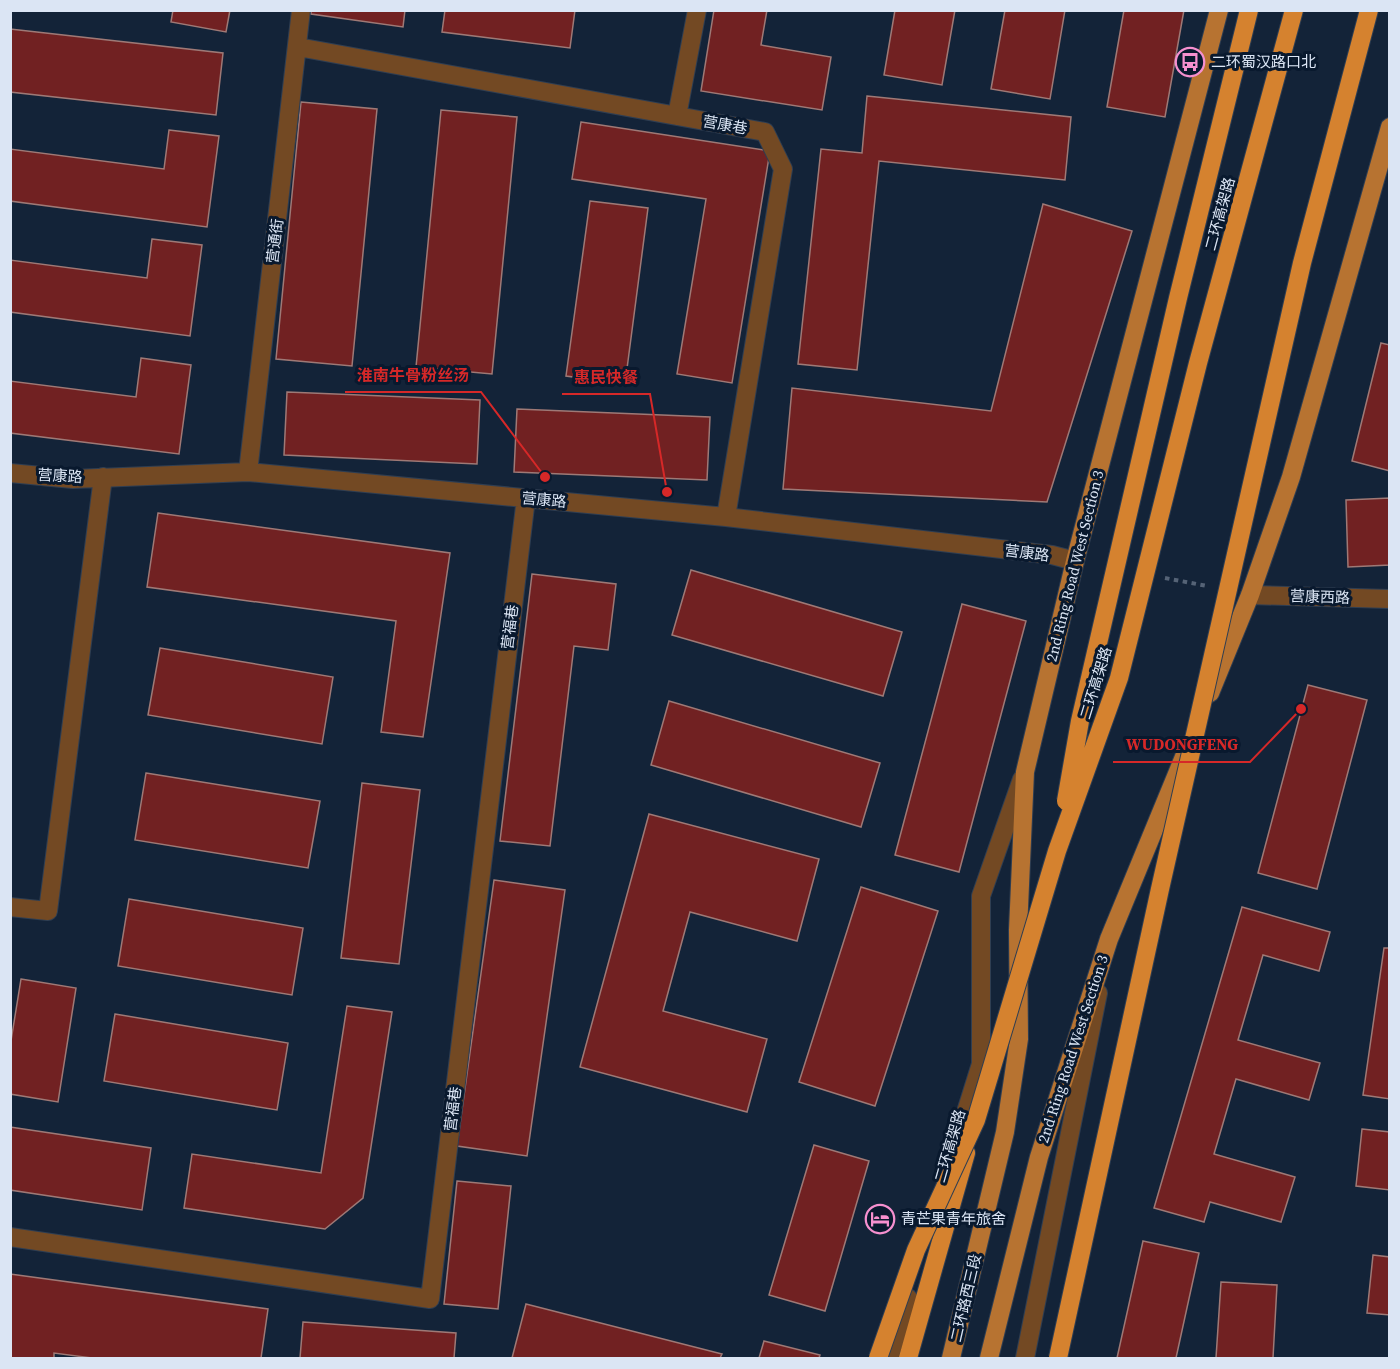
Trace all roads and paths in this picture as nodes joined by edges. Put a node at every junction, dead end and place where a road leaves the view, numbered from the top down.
1 (301, 10) edge
2 (697, 10) edge
3 (1219, 10) edge
4 (1249, 10) edge
5 (1294, 10) edge
6 (1369, 10) edge
7 (298, 47) junction
8 (677, 116) junction
9 (1389, 127) edge
10 (248, 472) junction
11 (10, 473) edge
12 (103, 477) junction
13 (526, 498) junction
14 (726, 517) junction
15 (1076, 561) junction
16 (1250, 595) junction
17 (1389, 600) edge
18 (1025, 772) junction
19 (1058, 851) junction
20 (10, 907) edge
21 (1109, 939) junction
22 (976, 1120) junction
23 (1005, 1132) joint
24 (10, 1237) edge
25 (878, 1359) edge
26 (889, 1359) edge
27 (908, 1359) edge
28 (951, 1359) edge
29 (989, 1359) edge
30 (1024, 1359) edge
31 (1058, 1359) edge

1 - 7 street, 营通街
2 - 8 street
3 - 15 main road, 2nd Ring Road West Section 3
4 - 19 highway, bridge
5 - 19 highway, 二环高架路, bridge
6 - 31 highway, bridge
7 - 8 street, 营康巷
7 - 10 street, 营通街
8 - 14 street, 营康巷
9 - 16 main road, 2nd Ring Road West Section 3
10 - 12 street, 营康路
10 - 13 street, 营康路
11 - 12 street, 营康路
12 - 20 street
13 - 14 street, 营康路
13 - 24 street, 营福巷
14 - 15 street, 营康路
15 - 18 main road, 2nd Ring Road West Section 3
16 - 17 street, 营康西路
16 - 21 main road, 2nd Ring Road West Section 3
18 - 23 main road, 2nd Ring Road West Section 3
18 - 26 street
19 - 22 highway, 二环高架路, bridge
21 - 29 main road, 2nd Ring Road West Section 3
21 - 30 street
22 - 25 highway, bridge
22 - 27 highway, 二环高架路, bridge
23 - 28 main road, 二环路西三段

